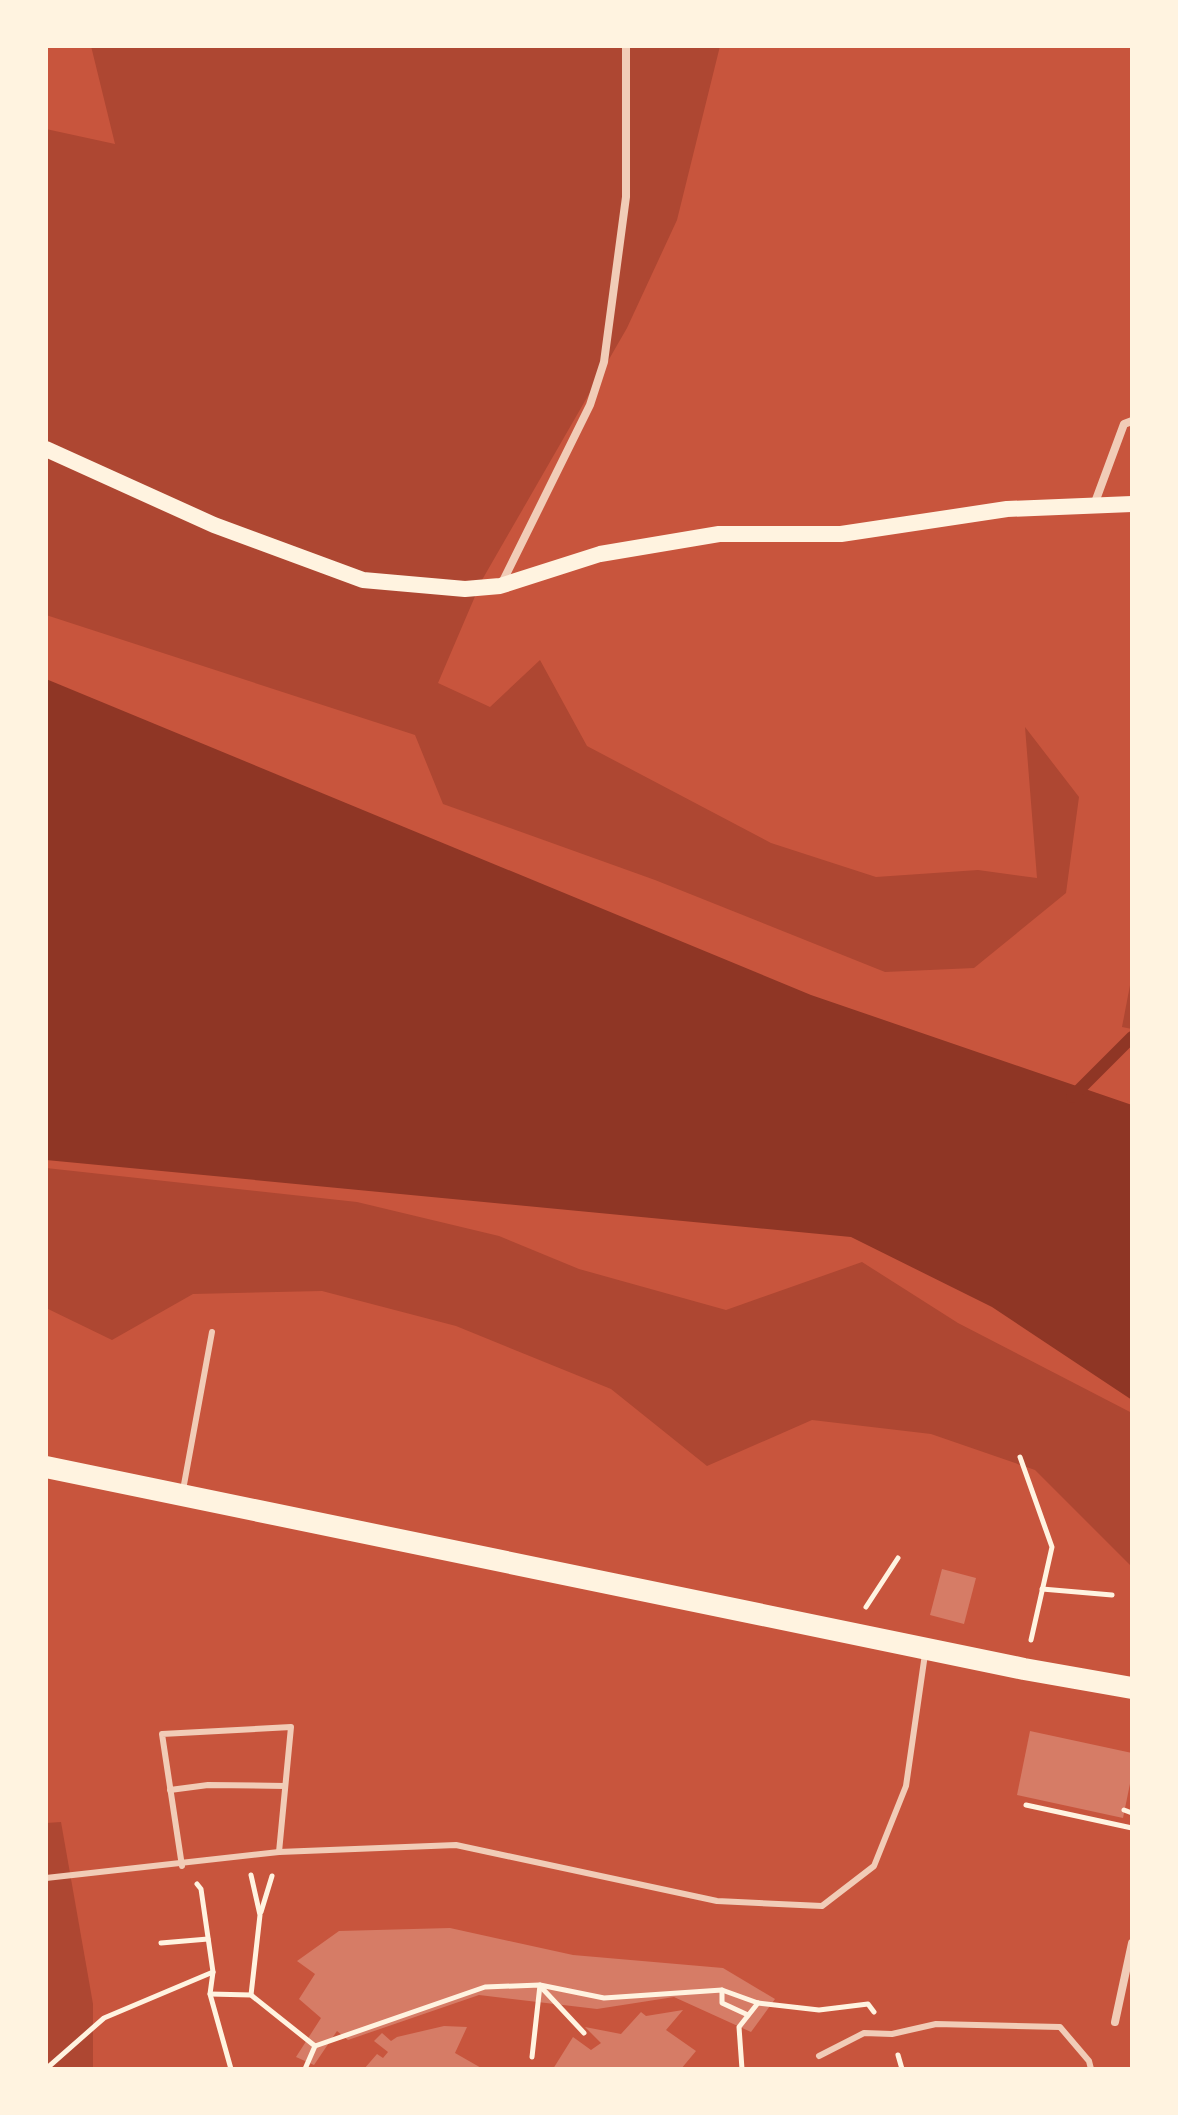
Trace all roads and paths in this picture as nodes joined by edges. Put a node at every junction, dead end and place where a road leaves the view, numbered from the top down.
1 (626, 46) edge
2 (1132, 421) edge
3 (46, 449) edge
4 (1132, 504) edge
5 (1094, 506) junction
6 (500, 586) junction
7 (212, 1332) dead end
8 (1020, 1457) dead end
9 (46, 1467) edge
10 (182, 1495) junction
11 (898, 1558) dead end
12 (1042, 1589) junction
13 (1112, 1595) dead end
14 (850, 1631) junction
15 (926, 1648) junction
16 (1024, 1669) junction
17 (1132, 1688) edge
18 (285, 1786) junction
19 (170, 1790) junction
20 (1026, 1805) dead end
21 (1124, 1810) dead end
22 (1132, 1813) edge
23 (1131, 1826) edge
24 (279, 1852) junction
25 (246, 1855) junction
26 (182, 1866) junction
27 (46, 1878) edge
28 (260, 1915) junction
29 (208, 1939) junction
30 (161, 1943) dead end
31 (1132, 1943) edge
32 (213, 1972) junction
33 (540, 1985) junction
34 (722, 1990) junction
35 (210, 1994) junction
36 (251, 1995) junction
37 (1122, 1995) junction
38 (1132, 1996) edge
39 (758, 2003) junction
40 (748, 2015) junction
41 (1115, 2022) dead end
42 (584, 2033) dead end
43 (892, 2034) junction
44 (315, 2046) junction
45 (819, 2056) dead end
46 (532, 2057) dead end
47 (46, 2069) edge
48 (231, 2069) edge
49 (305, 2069) edge
50 (742, 2069) edge
51 (1091, 2069) edge

1 - 6 street
2 - 5 street
3 - 6 main road
4 - 5 main road
5 - 6 main road
7 - 10 lane
8 - 12 path
9 - 10 highway
10 - 14 highway
11 - 14 path
12 - 13 path
12 - 16 path
14 - 15 highway
15 - 16 highway
15 - 24 lane
16 - 17 highway
18 - 19 lane
18 - 19 lane
18 - 24 lane
19 - 26 lane
20 - 23 path
21 - 22 path
24 - 25 lane
24 - 28 path
25 - 26 lane
25 - 28 path
26 - 27 lane
26 - 29 path
28 - 36 path
29 - 30 path
29 - 32 path
31 - 37 street
32 - 35 path
32 - 47 path
33 - 34 path
33 - 42 path
33 - 44 path
33 - 46 path
34 - 39 path
34 - 40 path
35 - 36 path
35 - 48 path
36 - 44 path
37 - 38 lane
37 - 41 street
39 - 40 path
39 - 43 path
40 - 50 path
43 - 45 lane
43 - 51 lane
44 - 49 path

